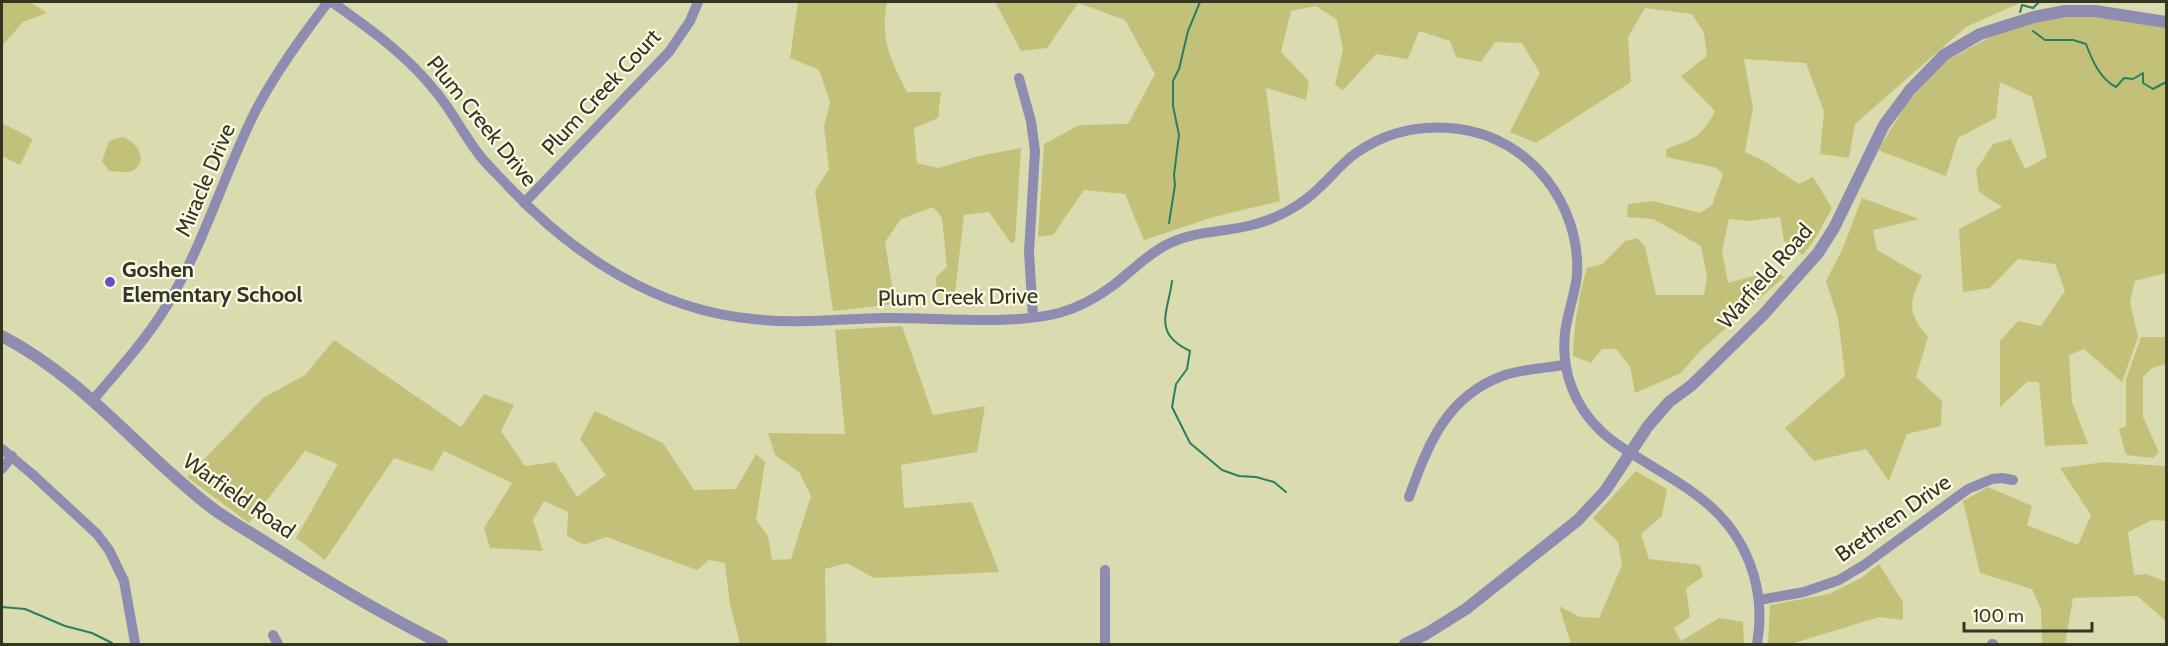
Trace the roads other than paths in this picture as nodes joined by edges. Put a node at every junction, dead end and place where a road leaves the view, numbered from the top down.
1 (330, 2) edge
2 (698, 2) edge
3 (2166, 22) edge
4 (1019, 78) dead end
5 (524, 203) junction
6 (1033, 318) junction
7 (2, 336) edge
8 (1564, 365) junction
9 (93, 400) junction
10 (2, 449) edge
11 (1631, 453) junction
12 (12, 456) junction
13 (2, 469) edge
14 (2013, 480) dead end
15 (1409, 497) dead end
16 (1105, 570) dead end
17 (1759, 600) junction
18 (138, 644) edge
19 (442, 645) edge
20 (1105, 645) edge
21 (1405, 645) edge
22 (1757, 645) edge

1 - 5 street, Plum Creek Drive
1 - 9 street, Miracle Drive
2 - 5 street, Plum Creek Court
3 - 11 street, Warfield Road
4 - 6 street
5 - 6 street, Plum Creek Drive
6 - 8 street, Plum Creek Drive
7 - 9 street, Warfield Road
8 - 11 street, Plum Creek Drive
8 - 15 street
9 - 19 street, Warfield Road
10 - 12 street
11 - 17 street, Plum Creek Drive
11 - 21 street, Warfield Road
12 - 13 street
12 - 18 street
14 - 17 street, Brethren Drive
16 - 20 street
17 - 22 street, Plum Creek Drive

